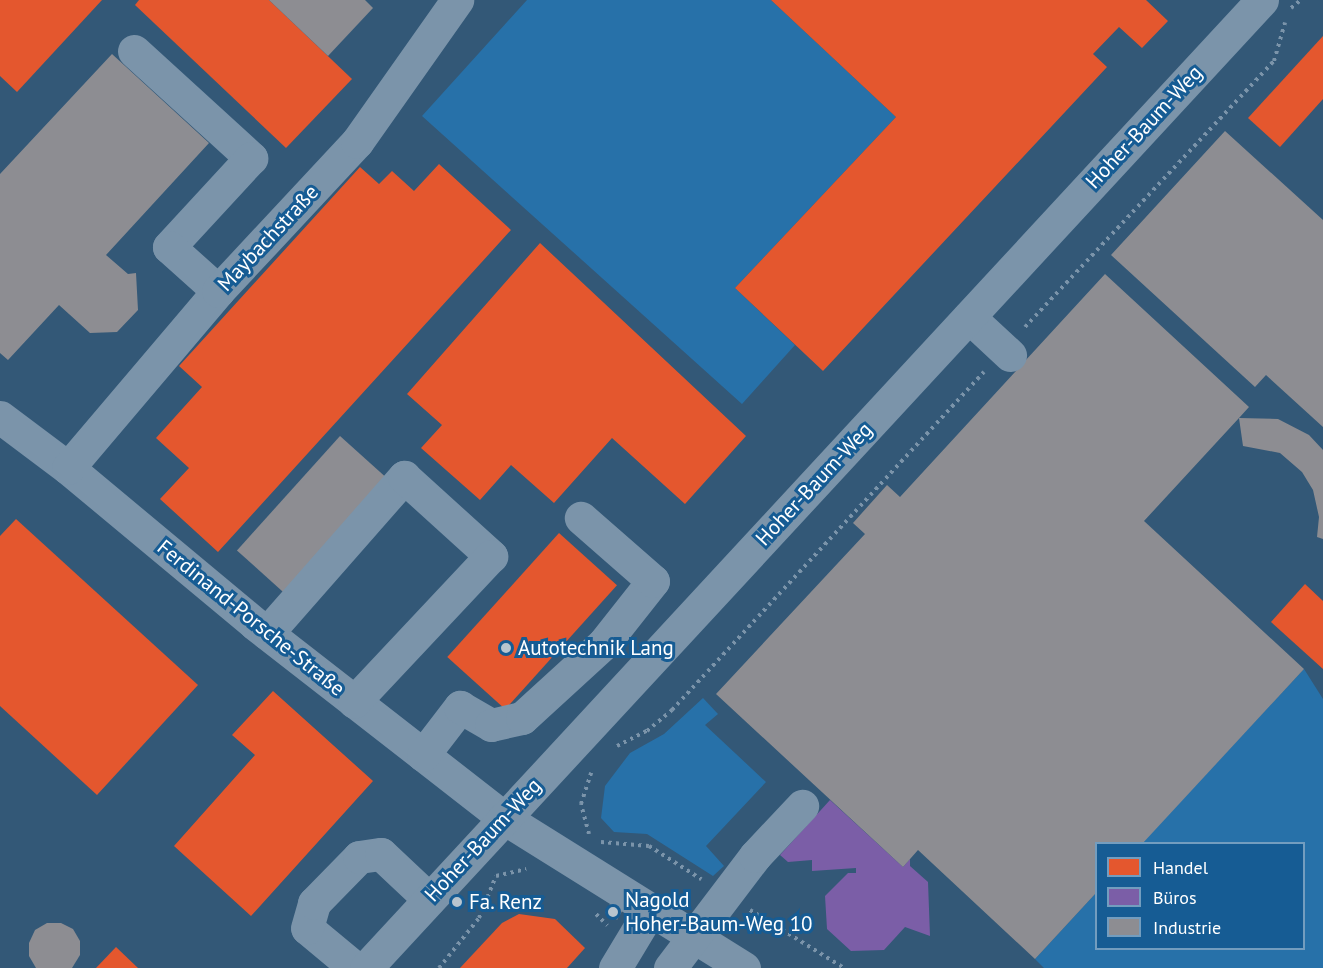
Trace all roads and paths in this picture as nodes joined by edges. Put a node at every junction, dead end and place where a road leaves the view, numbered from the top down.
1 (457, 0) edge
2 (1262, 0) edge
3 (1301, 0) edge
4 (134, 51) dead end
5 (218, 291) junction
6 (969, 317) junction
7 (1007, 352) junction
8 (0, 417) edge
9 (69, 468) junction
10 (581, 518) dead end
11 (267, 633) junction
12 (354, 702) junction
13 (614, 747) dead end
14 (423, 755) junction
15 (593, 770) dead end
16 (802, 806) dead end
17 (504, 818) junction
18 (532, 869) dead end
19 (724, 894) junction
20 (429, 899) junction
21 (591, 906) dead end
22 (650, 910) junction
23 (692, 935) junction
24 (634, 940) junction
25 (355, 968) edge
26 (366, 968) edge
27 (439, 968) edge
28 (615, 968) edge
29 (670, 968) edge
30 (744, 968) edge
31 (844, 968) edge

1 - 5 street, Maybachstraße
2 - 6 street, Hoher-Baum-Weg
3 - 7 path
4 - 5 street
5 - 9 street, Maybachstraße
6 - 7 street
6 - 17 street, Hoher-Baum-Weg
7 - 13 path
8 - 9 street, Ferdinand-Porsche-Straße
9 - 11 street, Ferdinand-Porsche-Straße
10 - 14 street
11 - 12 street, Ferdinand-Porsche-Straße
11 - 12 street
12 - 14 street, Ferdinand-Porsche-Straße
14 - 17 street, Ferdinand-Porsche-Straße
15 - 19 path
16 - 19 street
17 - 20 street, Hoher-Baum-Weg
17 - 22 street, Ferdinand-Porsche-Straße
18 - 27 path
19 - 23 street
19 - 31 path
20 - 25 street
20 - 26 street, Hoher-Baum-Weg
21 - 24 path
22 - 23 street, Ferdinand-Porsche-Straße
22 - 24 street
23 - 29 street
23 - 30 street, Ferdinand-Porsche-Straße
24 - 28 street

